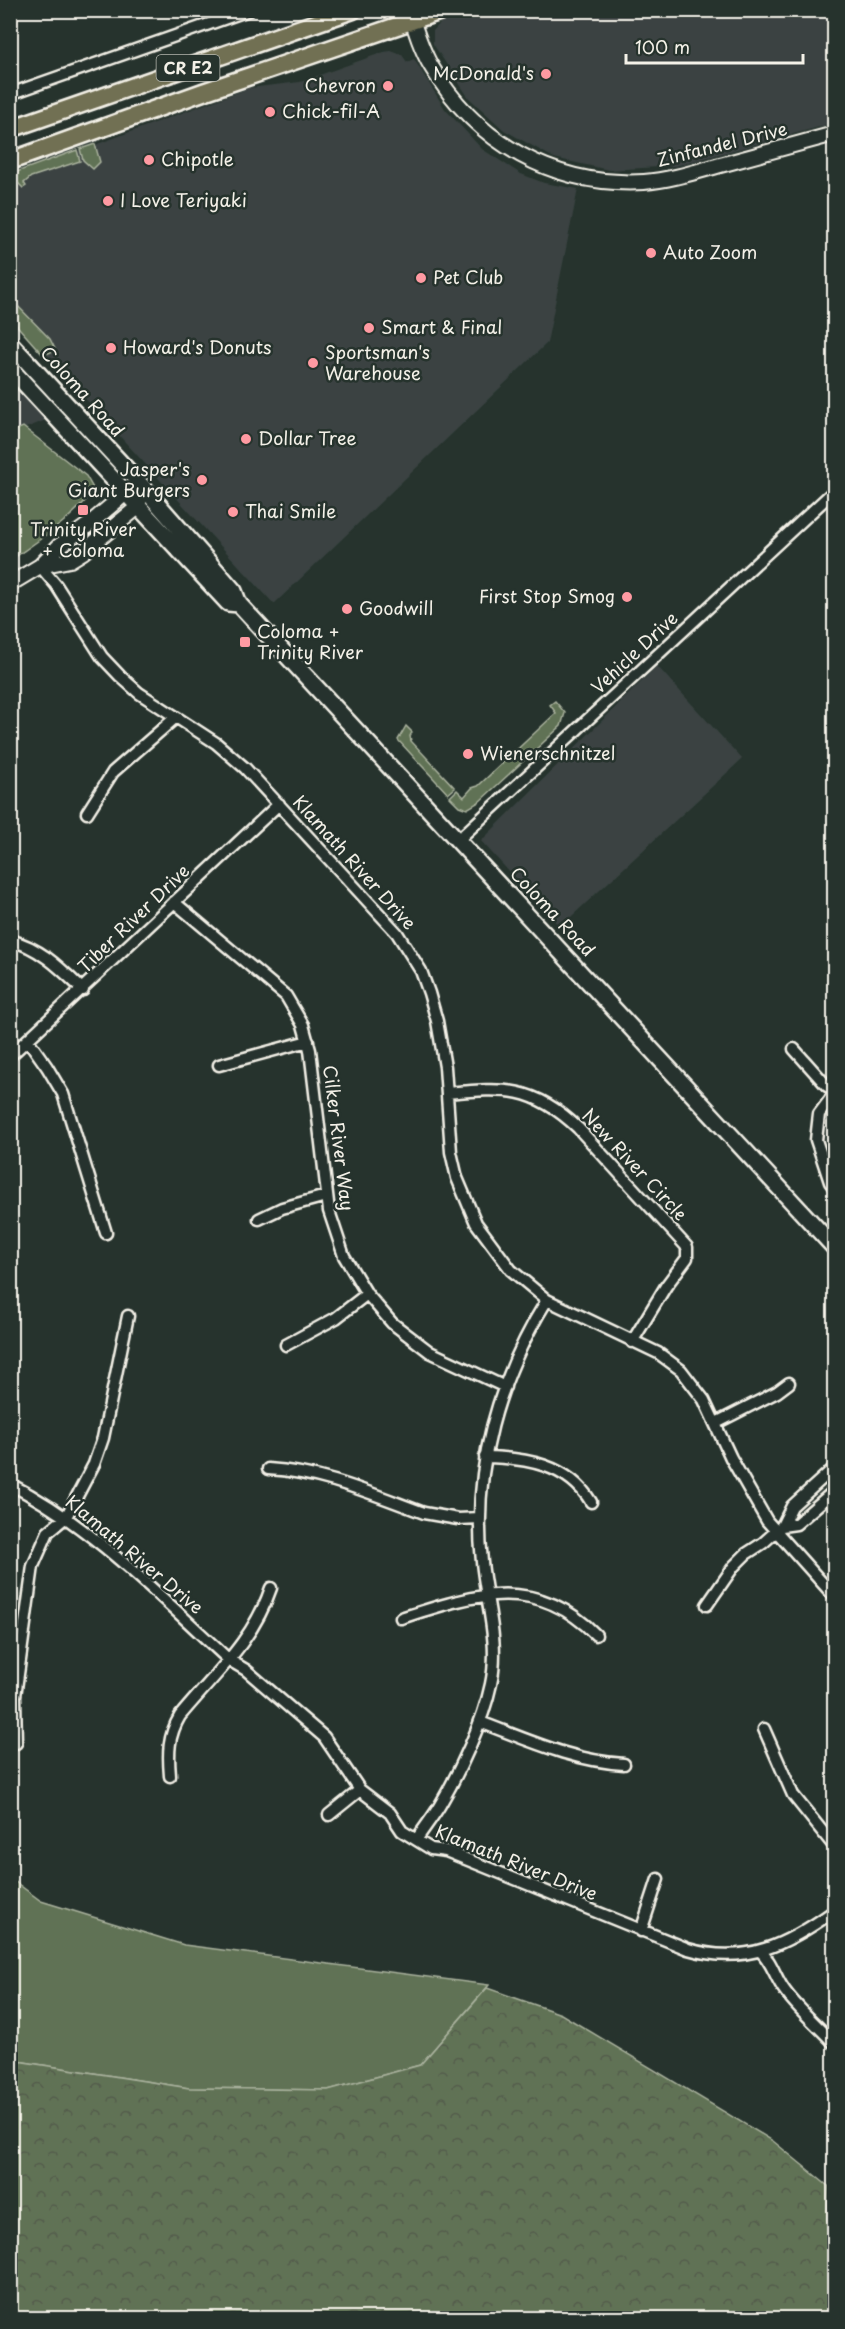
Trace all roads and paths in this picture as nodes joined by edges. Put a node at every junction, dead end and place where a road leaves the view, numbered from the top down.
1 (249, 10) edge
2 (353, 10) edge
3 (444, 10) edge
4 (411, 16) edge
5 (10, 94) edge
6 (10, 129) edge
7 (834, 134) edge
8 (10, 161) edge
9 (10, 343) edge
10 (10, 368) edge
11 (143, 487) junction
12 (834, 491) edge
13 (126, 493) junction
14 (138, 507) junction
15 (40, 566) junction
16 (10, 584) edge
17 (239, 604) junction
18 (175, 718) junction
19 (279, 804) junction
20 (87, 813) dead end
21 (458, 840) junction
22 (174, 902) junction
23 (10, 940) edge
24 (83, 990) junction
25 (28, 1040) junction
26 (308, 1041) junction
27 (794, 1049) dead end
28 (10, 1056) edge
29 (219, 1065) dead end
30 (834, 1089) edge
31 (447, 1093) junction
32 (834, 1094) edge
33 (834, 1187) edge
34 (326, 1196) junction
35 (258, 1219) dead end
36 (106, 1233) dead end
37 (834, 1247) edge
38 (367, 1294) junction
39 (547, 1300) junction
40 (128, 1316) dead end
41 (632, 1342) junction
42 (286, 1345) dead end
43 (789, 1383) dead end
44 (505, 1387) junction
45 (716, 1423) junction
46 (485, 1457) junction
47 (834, 1468) edge
48 (268, 1469) dead end
49 (10, 1484) edge
50 (834, 1491) edge
51 (591, 1502) dead end
52 (66, 1517) junction
53 (480, 1518) junction
54 (779, 1529) junction
55 (271, 1588) dead end
56 (486, 1596) junction
57 (834, 1596) edge
58 (707, 1605) dead end
59 (400, 1618) dead end
60 (596, 1635) dead end
61 (229, 1660) junction
62 (480, 1722) junction
63 (764, 1729) dead end
64 (16, 1743) dead end
65 (624, 1764) dead end
66 (170, 1776) dead end
67 (360, 1790) junction
68 (329, 1815) dead end
69 (417, 1839) junction
70 (834, 1846) edge
71 (658, 1879) dead end
72 (834, 1911) edge
73 (642, 1931) junction
74 (760, 1951) junction
75 (834, 2043) edge

1 - 5 street
2 - 6 main road, CR E2
3 - 4 main road, CR E2
4 - 7 street, Zinfandel Drive
4 - 8 main road, CR E2
9 - 11 main road, Coloma Road
10 - 13 main road, Coloma Road
11 - 13 street
11 - 14 street
11 - 17 main road, Coloma Road
12 - 21 street, Vehicle Drive
13 - 14 main road, Coloma Road
13 - 15 street
14 - 15 street
14 - 17 main road, Coloma Road
15 - 16 street
15 - 18 street, Klamath River Drive
17 - 21 main road, Coloma Road
18 - 19 street, Klamath River Drive
18 - 20 street
19 - 22 street, Tiber River Drive
19 - 31 street, Klamath River Drive
21 - 37 main road, Coloma Road
22 - 24 street, Tiber River Drive
22 - 26 street, Cilker River Way
23 - 24 street
24 - 25 street, Tiber River Drive
25 - 28 street, Tiber River Drive
25 - 36 street
26 - 29 street
26 - 34 street, Cilker River Way
27 - 30 street
31 - 39 street, Klamath River Drive
31 - 41 street, New River Circle
32 - 33 street
34 - 35 street
34 - 38 street, Cilker River Way
38 - 42 street
38 - 44 street, Cilker River Way
39 - 41 street, Klamath River Drive
39 - 44 street
40 - 52 street
41 - 45 street, Klamath River Drive
43 - 45 street
44 - 46 street
45 - 54 street, Klamath River Drive
46 - 51 street
46 - 53 street
47 - 54 street
48 - 53 street
49 - 52 street, Klamath River Drive
50 - 54 street
52 - 61 street, Klamath River Drive
52 - 64 street
53 - 56 street
54 - 57 street, Klamath River Drive
54 - 58 street
55 - 61 street
56 - 59 street
56 - 60 street
56 - 62 street
61 - 66 street
61 - 67 street, Klamath River Drive
62 - 65 street
62 - 69 street
63 - 70 street
67 - 68 street
67 - 69 street, Klamath River Drive
69 - 73 street, Klamath River Drive
71 - 73 street
72 - 74 street, Klamath River Drive
73 - 74 street, Klamath River Drive
74 - 75 street

